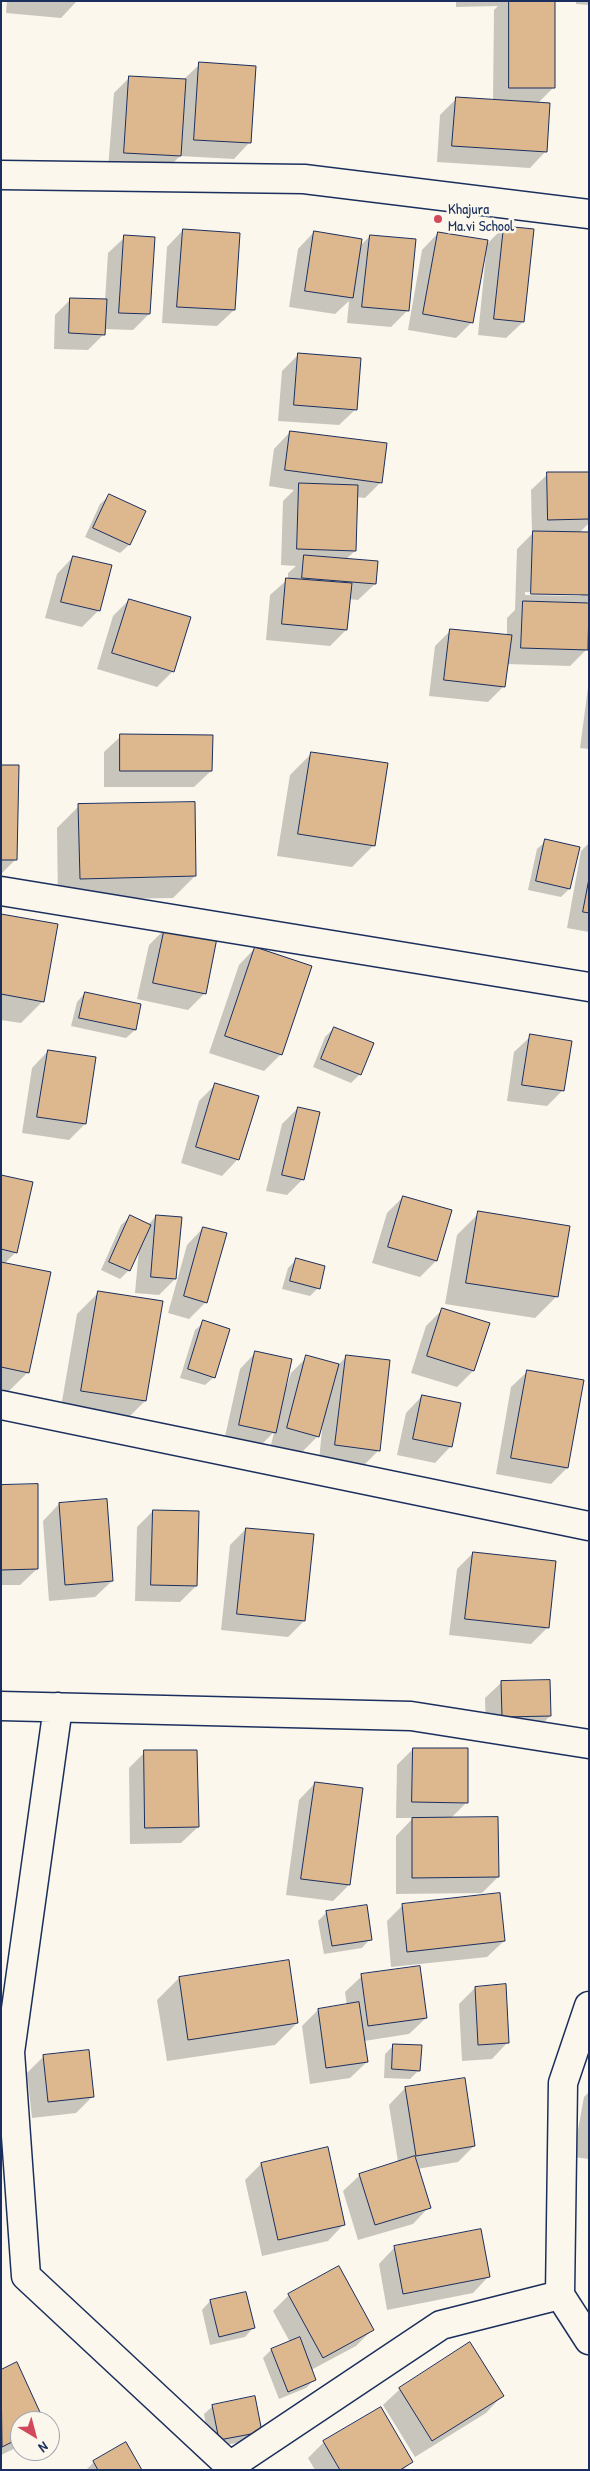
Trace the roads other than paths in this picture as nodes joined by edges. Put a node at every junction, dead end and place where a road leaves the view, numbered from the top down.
1 (1, 175) edge
2 (589, 214) edge
3 (1, 891) edge
4 (589, 987) edge
5 (1, 1405) edge
6 (589, 1526) edge
7 (1, 1706) edge
8 (58, 1707) junction
9 (589, 1744) edge
10 (589, 2006) edge
11 (560, 2295) junction
12 (589, 2340) edge
13 (230, 2468) edge

1 - 2 street
3 - 4 street
5 - 6 street
7 - 8 street
8 - 9 street
8 - 13 street
10 - 11 street
11 - 12 street
11 - 13 street

